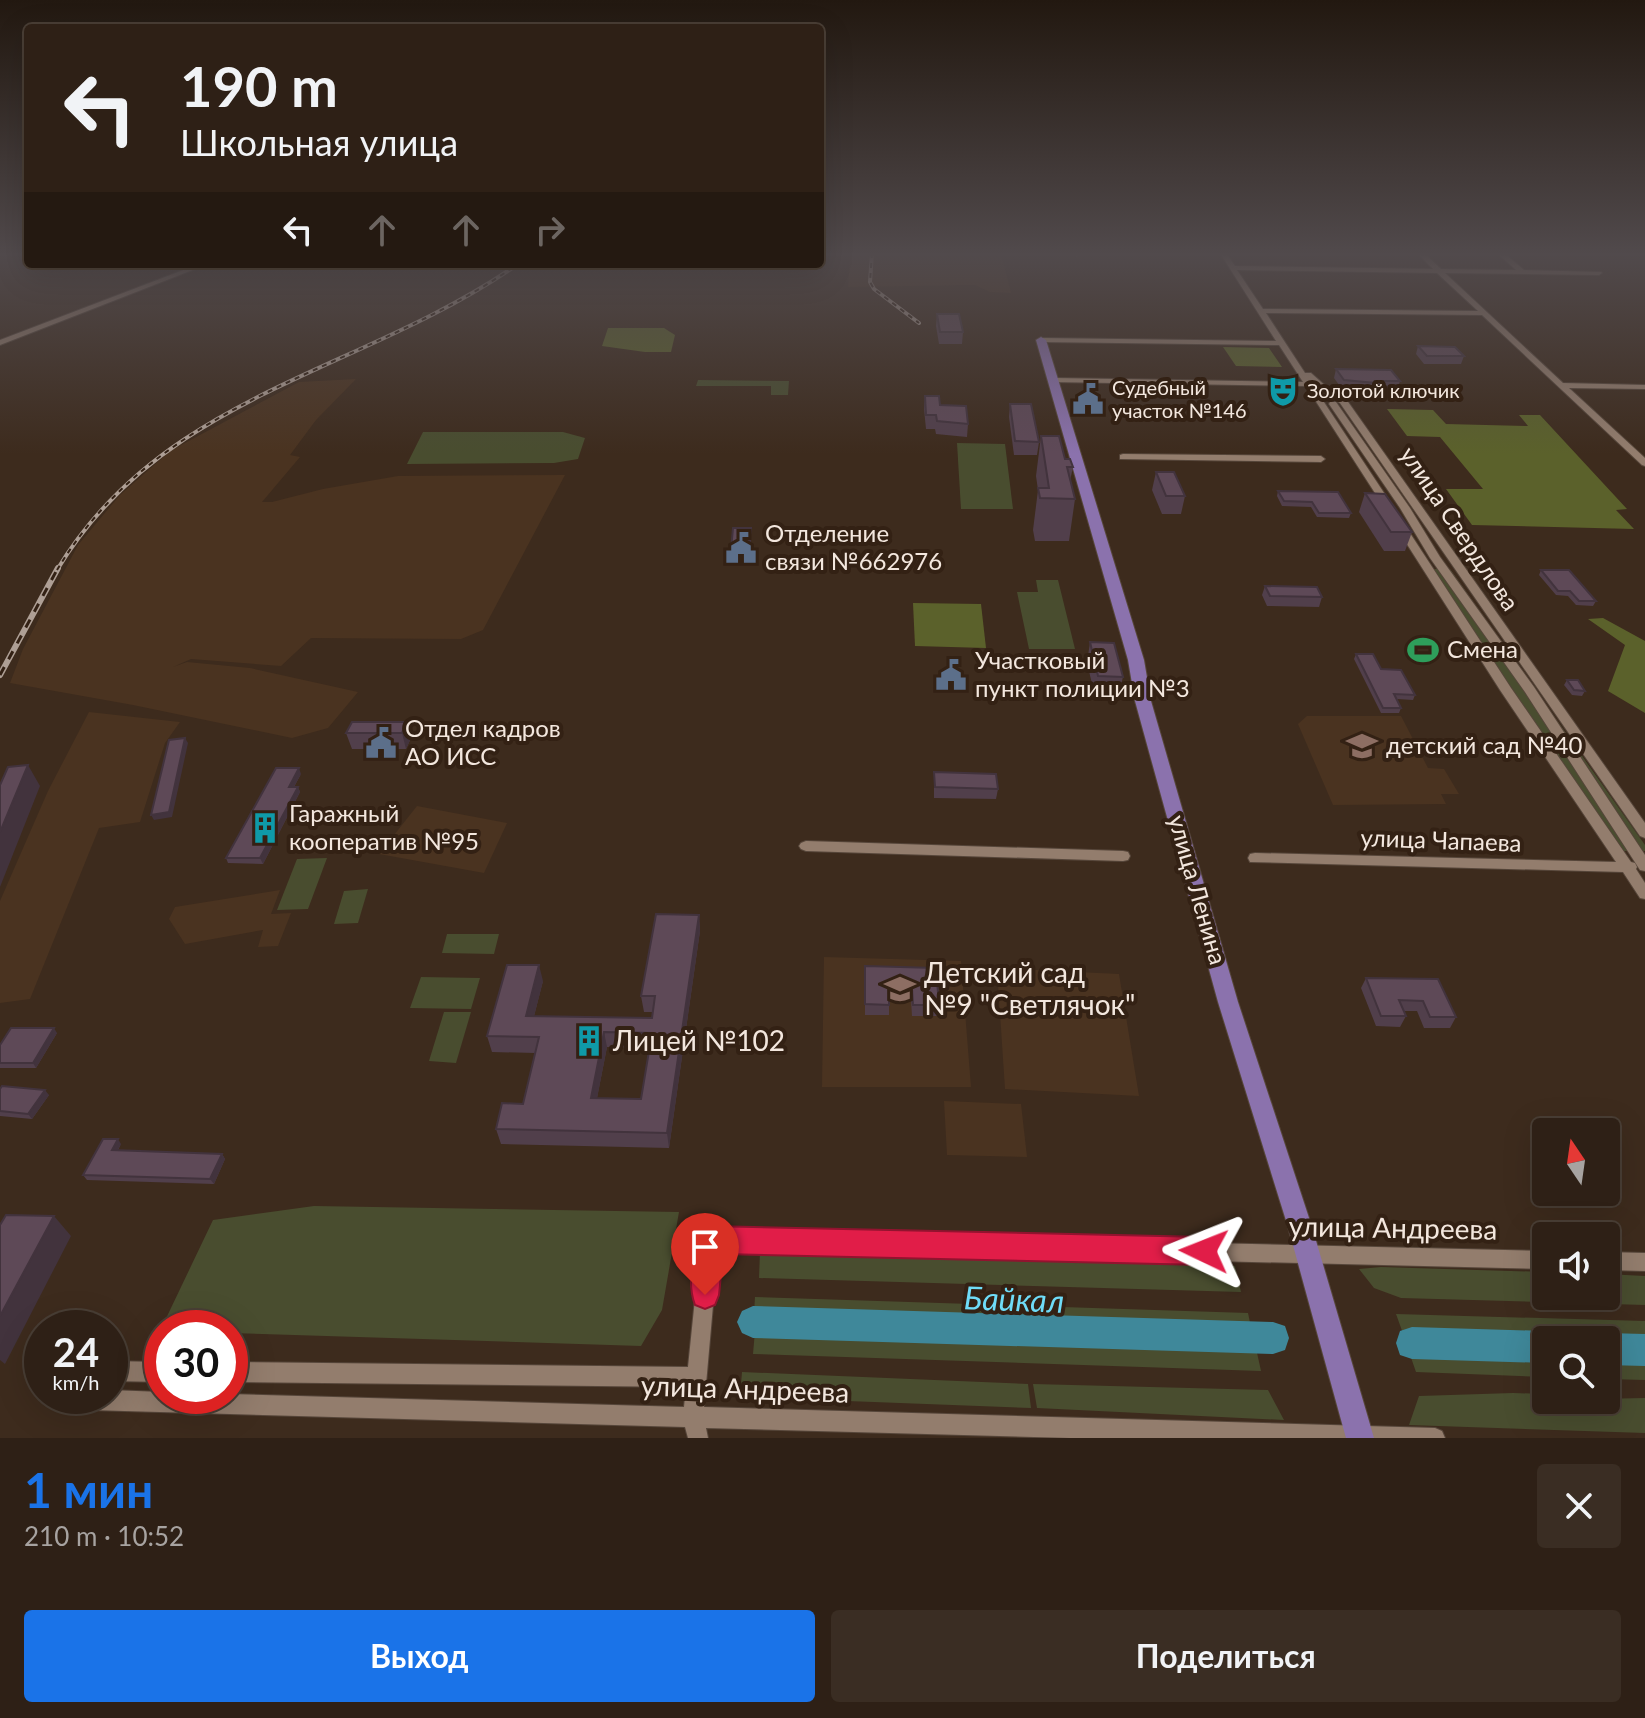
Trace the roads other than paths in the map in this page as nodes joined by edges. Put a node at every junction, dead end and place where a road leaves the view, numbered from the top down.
1 (59, 320) edge
2 (1266, 320) edge
3 (1492, 320) edge
4 (1041, 340) joint
5 (0, 343) edge
6 (1280, 343) junction
7 (1054, 380) junction
8 (1306, 384) junction
9 (1563, 385) junction
10 (1645, 387) edge
11 (1318, 400) junction
12 (1338, 402) junction
13 (1123, 457) dead end
14 (1321, 459) dead end
15 (1645, 463) edge
16 (1645, 833) edge
17 (806, 846) dead end
18 (1123, 856) dead end
19 (1255, 858) dead end
20 (1645, 866) edge
21 (1627, 867) junction
22 (1645, 894) edge
23 (1307, 1253) junction
24 (1532, 1260) edge
25 (1620, 1261) edge
26 (1645, 1262) edge
27 (248, 1372) edge
28 (697, 1377) junction
29 (128, 1400) edge
30 (693, 1416) junction
31 (1360, 1437) edge
32 (698, 1438) edge
33 (1435, 1438) edge

1 - 5 street
2 - 6 street, улица Свердлова
3 - 9 street
4 - 6 street
4 - 7 main road, улица Ленина
6 - 8 street, улица Свердлова
6 - 12 street, улица Свердлова
7 - 8 street
7 - 23 main road, улица Ленина
8 - 11 street, улица Свердлова
9 - 10 street
9 - 15 street
11 - 12 street
11 - 21 street, улица Свердлова
12 - 16 street, улица Свердлова
12 - 20 street
13 - 14 street
17 - 18 street
19 - 21 street, улица Чапаева
20 - 21 street, улица Чапаева
21 - 22 street, улица Свердлова
23 - 24 street, улица Андреева
23 - 28 street, улица Андреева
23 - 31 main road, улица Ленина
25 - 26 street
27 - 28 street, улица Андреева
28 - 30 street
29 - 30 street, улица Андреева
30 - 31 street, улица Андреева
30 - 32 street
31 - 33 street, улица Андреева

